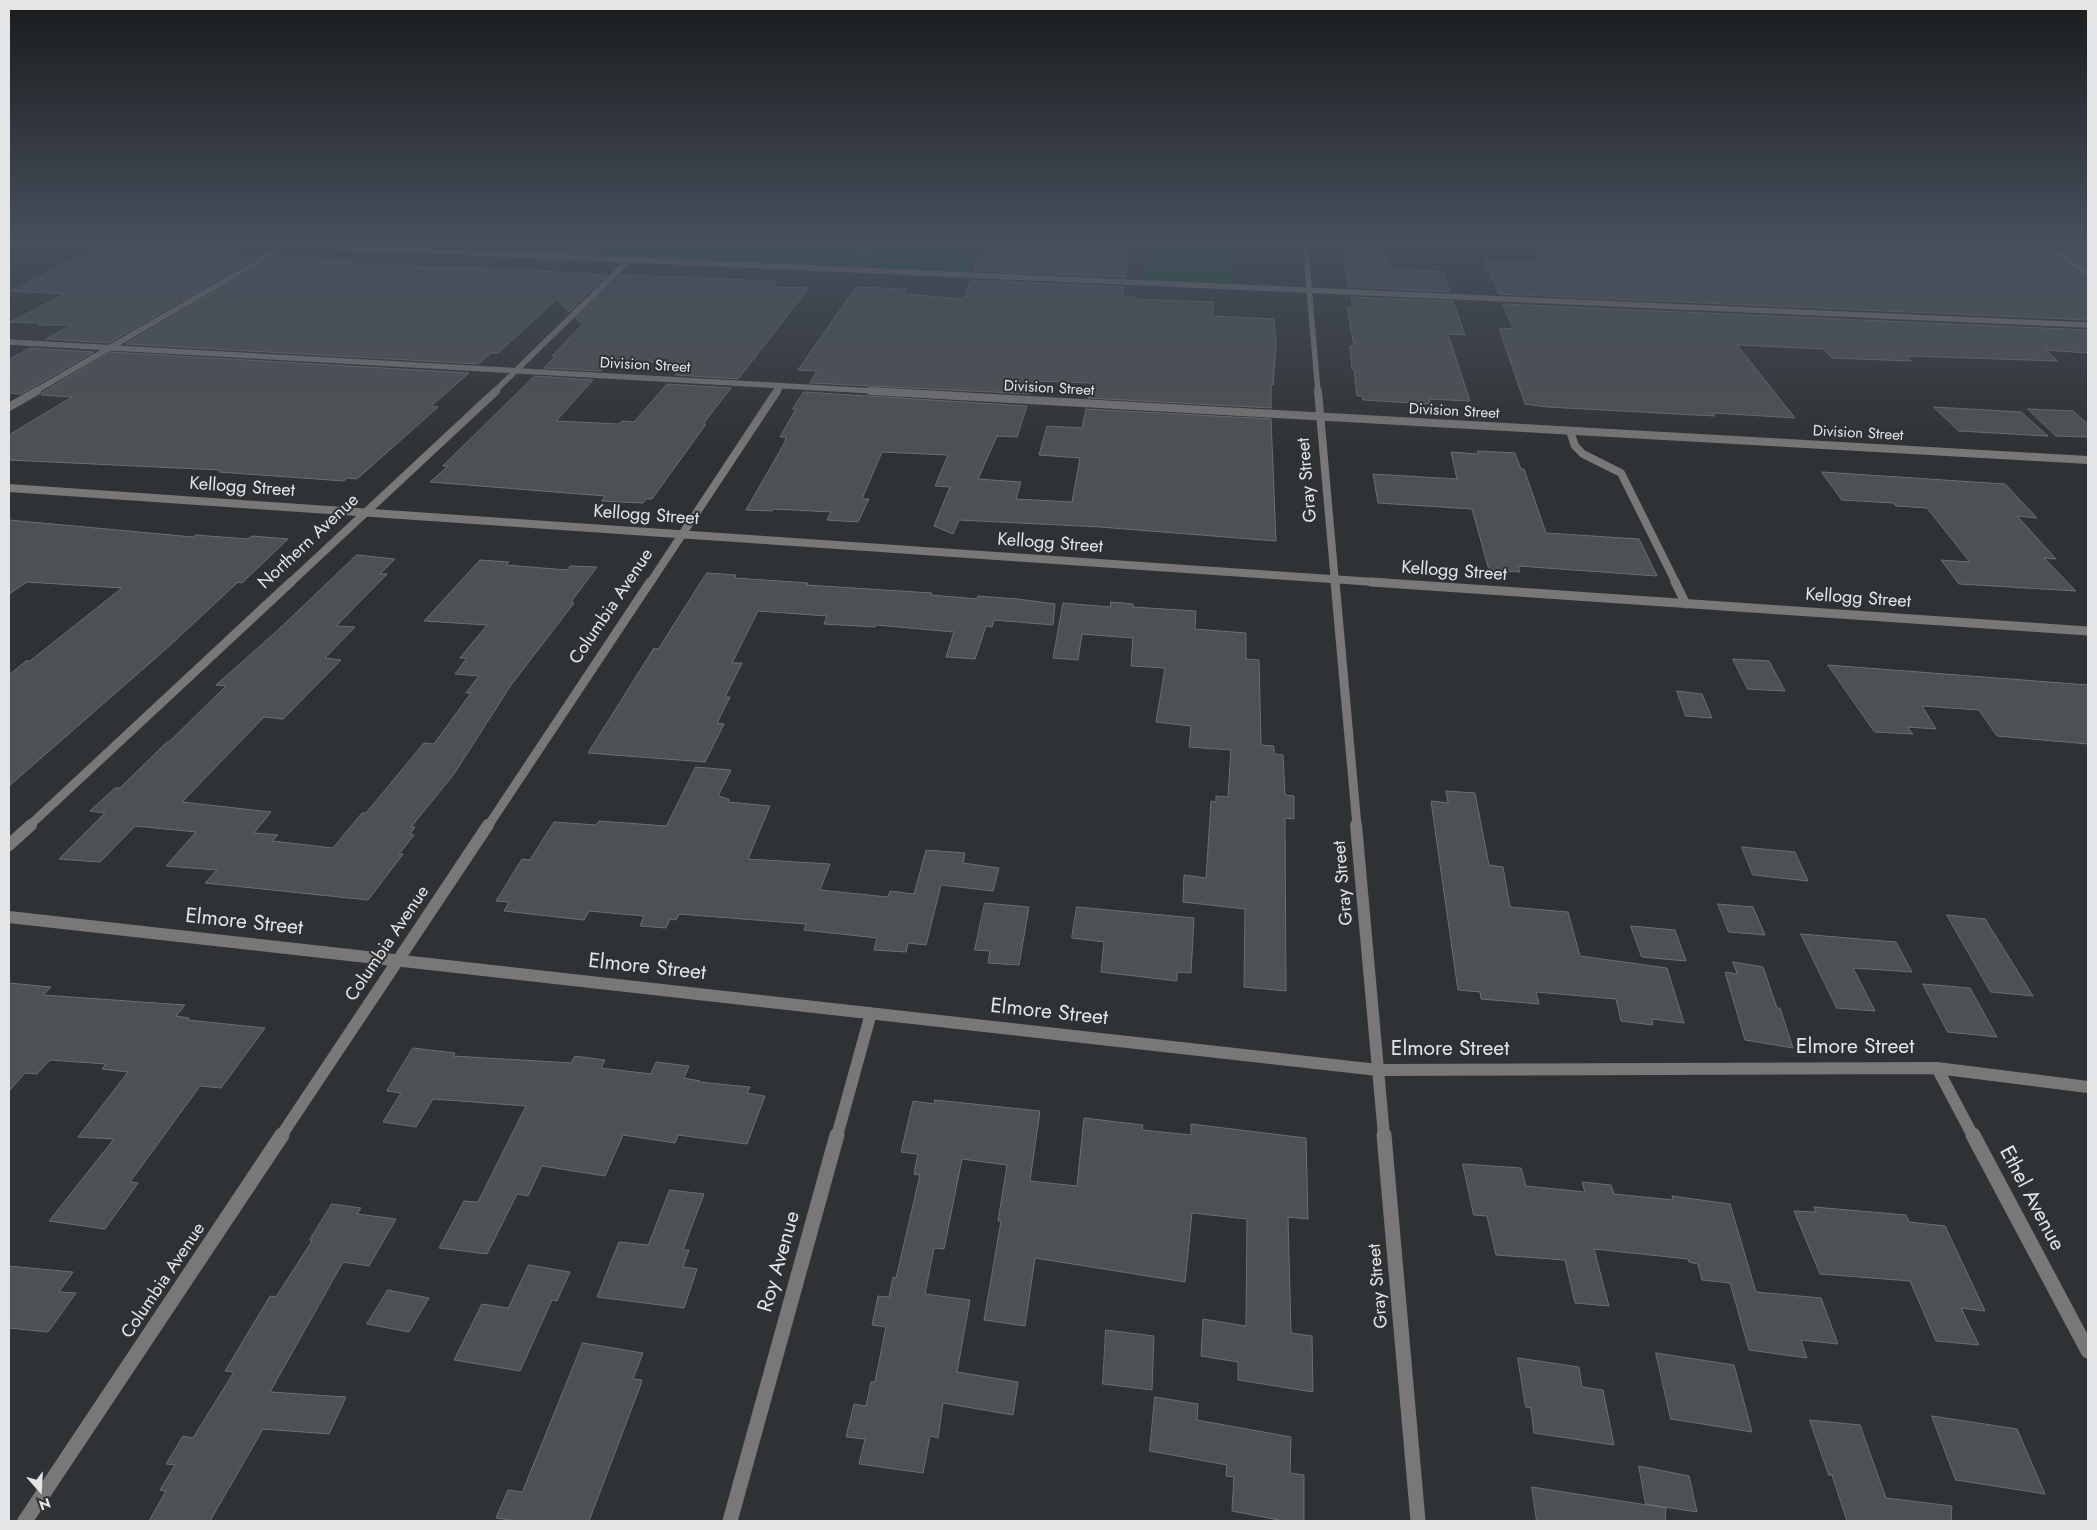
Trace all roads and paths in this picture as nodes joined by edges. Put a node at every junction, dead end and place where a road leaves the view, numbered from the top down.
1 (170, 313) edge
2 (575, 313) edge
3 (1311, 313) edge
4 (1822, 313) edge
5 (2088, 325) edge
6 (9, 342) edge
7 (110, 349) junction
8 (516, 372) junction
9 (780, 386) junction
10 (9, 407) edge
11 (1320, 417) junction
12 (1570, 431) junction
13 (2088, 460) edge
14 (9, 488) edge
15 (364, 513) junction
16 (682, 535) junction
17 (1334, 580) junction
18 (1686, 604) junction
19 (2088, 631) edge
20 (9, 845) edge
21 (9, 917) edge
22 (398, 960) junction
23 (871, 1013) junction
24 (1937, 1068) junction
25 (1378, 1070) junction
26 (2088, 1087) edge
27 (2088, 1351) edge
28 (25, 1521) edge
29 (730, 1521) edge
30 (1418, 1521) edge

1 - 7 street
2 - 8 street, Northern Avenue
3 - 11 street, Gray Street
4 - 5 street
6 - 7 street, Division Street
7 - 8 street, Division Street
7 - 10 street
8 - 9 street, Division Street
8 - 15 street, Northern Avenue
9 - 11 street, Division Street
9 - 16 street, Columbia Avenue
11 - 12 street, Division Street
11 - 17 street, Gray Street
12 - 13 street, Division Street
12 - 18 street
14 - 15 street, Kellogg Street
15 - 16 street, Kellogg Street
15 - 20 street, Northern Avenue
16 - 17 street, Kellogg Street
16 - 22 street, Columbia Avenue
17 - 18 street, Kellogg Street
17 - 25 street, Gray Street
18 - 19 street, Kellogg Street
21 - 22 street, Elmore Street
22 - 23 street, Elmore Street
22 - 28 street, Columbia Avenue
23 - 25 street, Elmore Street
23 - 29 street, Roy Avenue
24 - 25 street, Elmore Street
24 - 26 street, Elmore Street
24 - 27 street, Ethel Avenue
25 - 30 street, Gray Street

